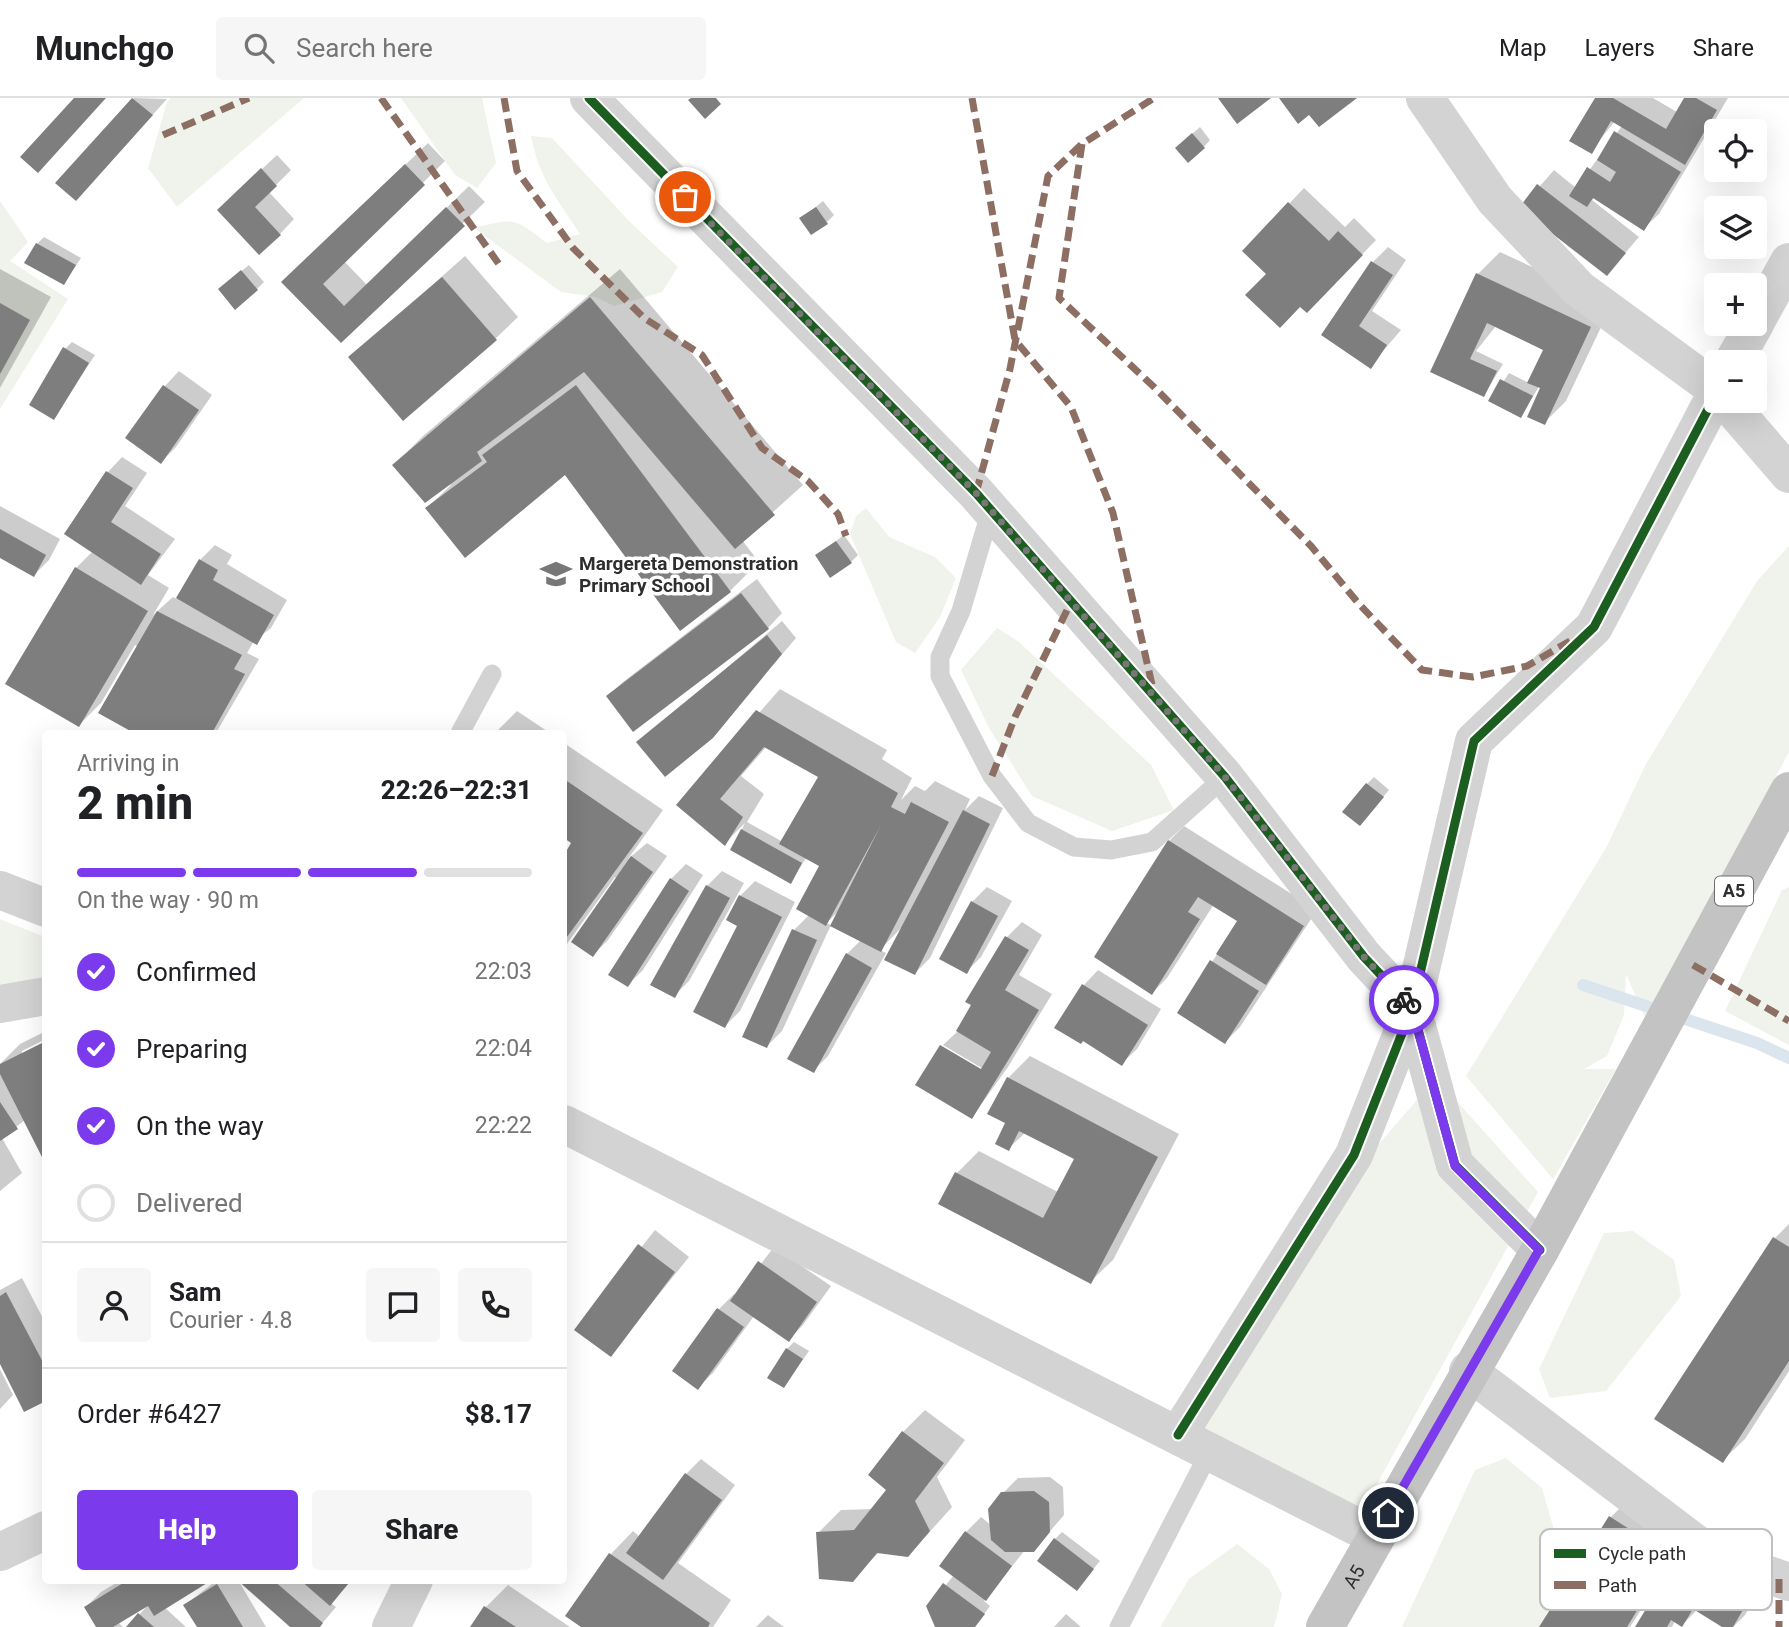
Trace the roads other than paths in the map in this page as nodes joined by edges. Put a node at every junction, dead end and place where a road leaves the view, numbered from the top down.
1 (589, 98) edge
2 (1425, 98) edge
3 (1789, 262) edge
4 (1767, 301) edge
5 (1704, 381) edge
6 (1706, 413) edge
7 (1736, 413) edge
8 (1789, 474) edge
9 (991, 510) junction
10 (492, 674) dead end
11 (462, 730) edge
12 (1225, 777) junction
13 (1789, 791) edge
14 (0, 890) edge
15 (42, 906) edge
16 (42, 997) edge
17 (0, 1004) edge
18 (1412, 1008) junction
19 (567, 1126) edge
20 (1539, 1250) junction
21 (1468, 1371) junction
22 (1194, 1443) junction
23 (1676, 1529) edge
24 (42, 1532) edge
25 (1375, 1536) junction
26 (0, 1552) edge
27 (1772, 1576) edge
28 (1789, 1582) edge
29 (412, 1584) edge
30 (391, 1627) edge
31 (1119, 1627) edge
32 (1325, 1627) edge

1 - 9 street
2 - 5 street
3 - 4 street
6 - 18 street
7 - 8 street
9 - 12 street
9 - 12 lane
10 - 11 lane
12 - 18 street
13 - 20 highway, A5 / A5
14 - 15 street
16 - 17 street
18 - 20 street
18 - 22 street
19 - 22 street
20 - 21 highway, A5 / A5
21 - 23 street
21 - 25 highway, A5 / A5
22 - 25 street
22 - 31 lane
24 - 26 street
25 - 32 highway, A5 / A5
27 - 28 street
29 - 30 street

